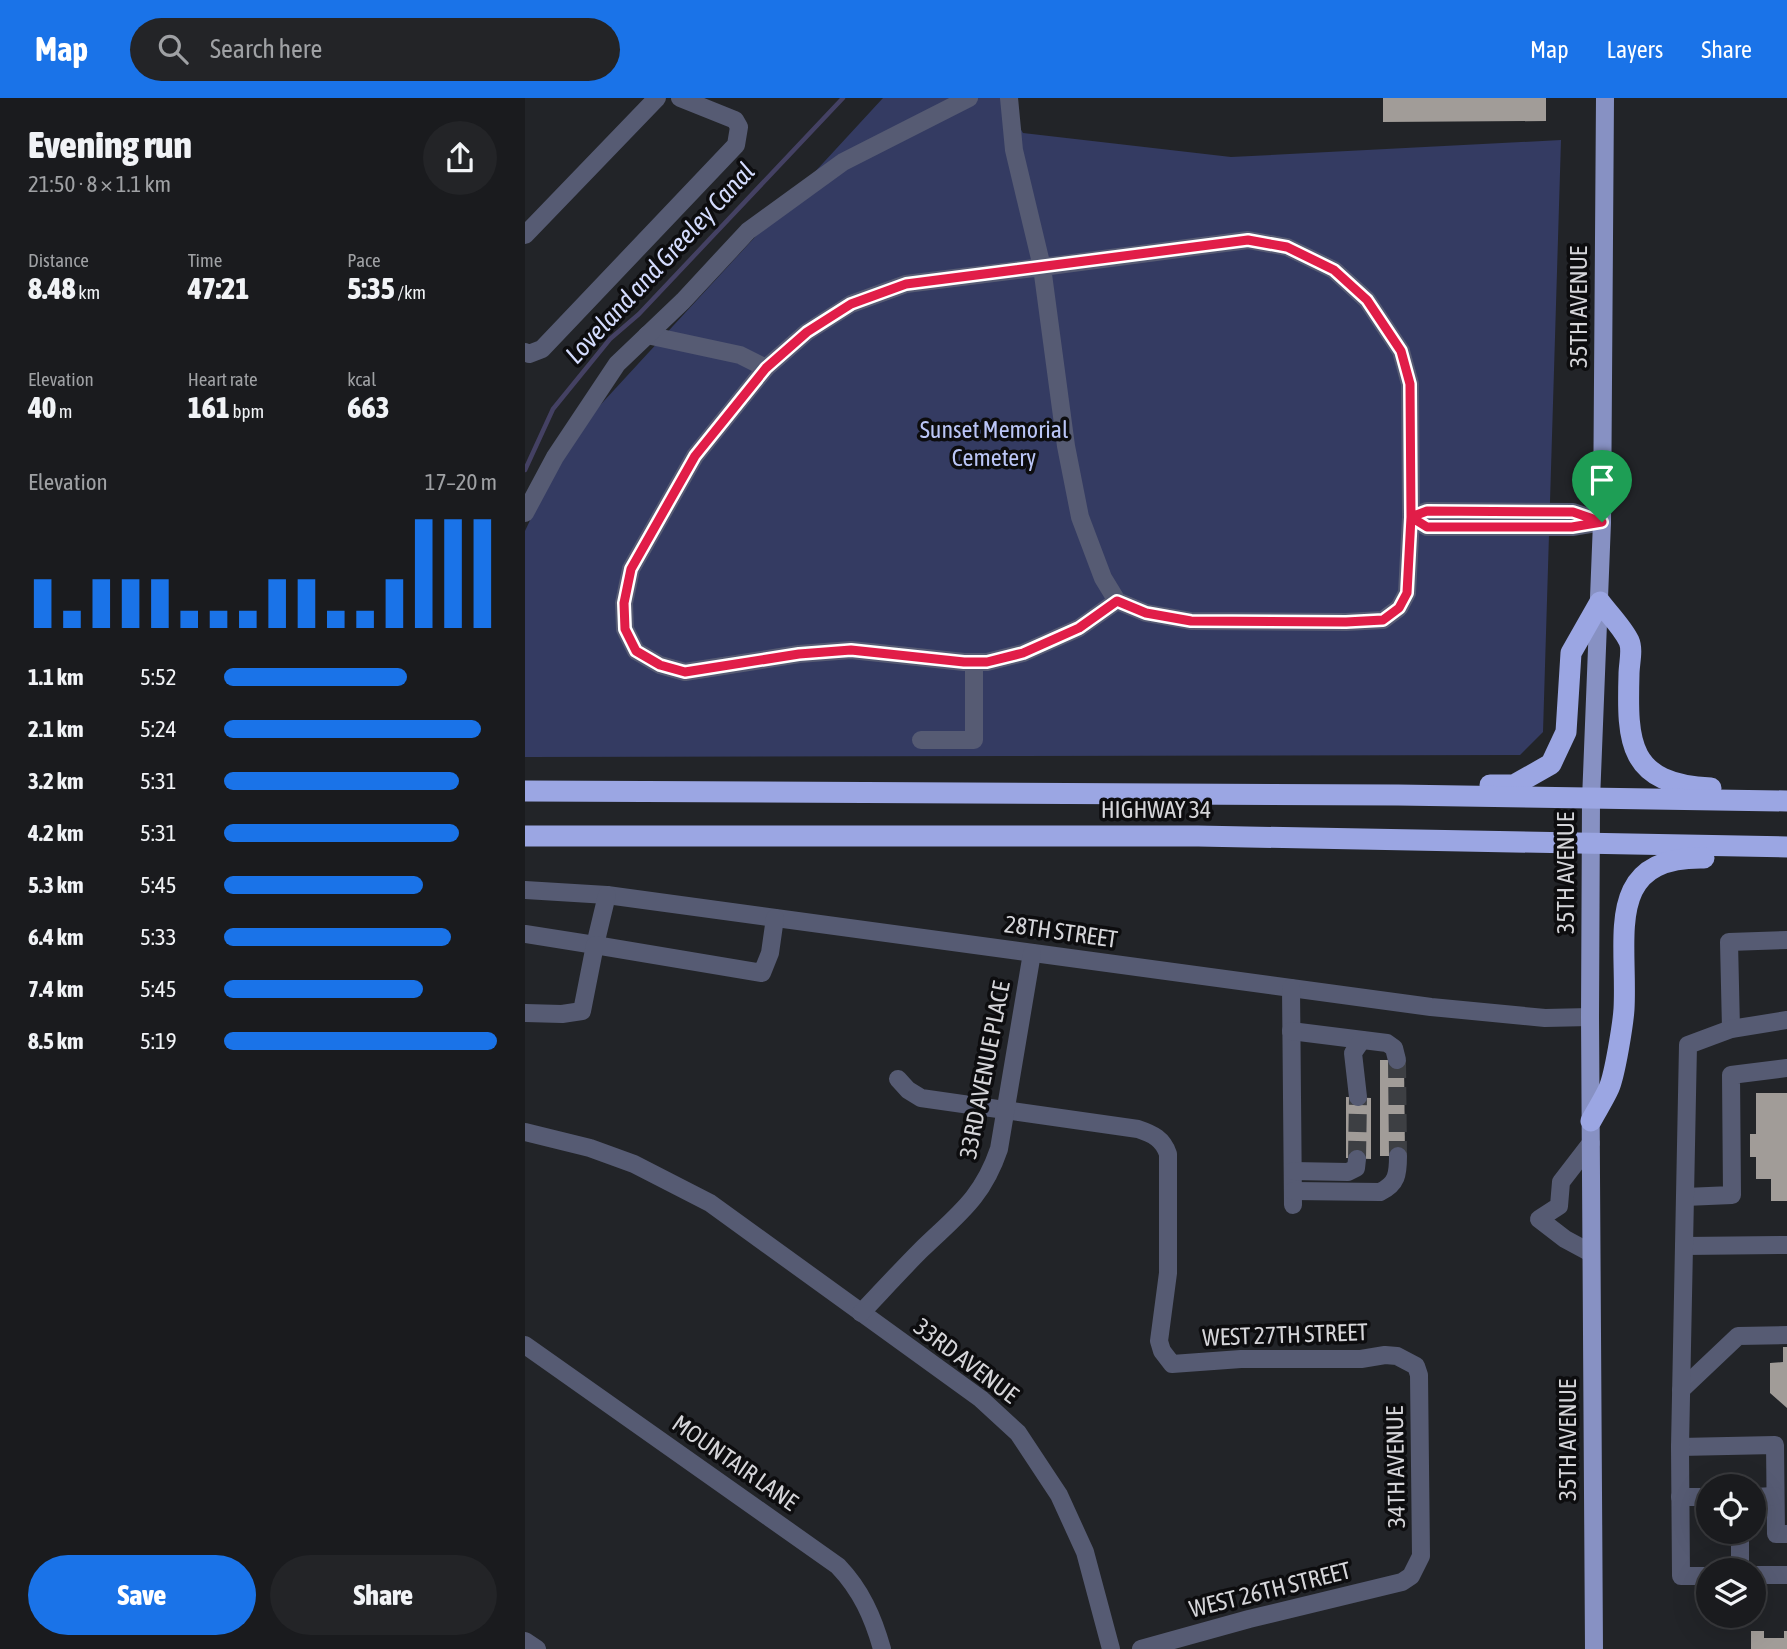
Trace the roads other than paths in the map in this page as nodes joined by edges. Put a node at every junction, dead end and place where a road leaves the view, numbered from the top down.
1 (657, 98) edge
2 (680, 98) edge
3 (969, 98) edge
4 (1009, 98) edge
5 (1605, 98) edge
6 (525, 234) edge
7 (1042, 267) junction
8 (647, 335) junction
9 (525, 352) edge
10 (766, 368) junction
11 (525, 513) edge
12 (1411, 517) junction
13 (1602, 522) junction
14 (1117, 601) junction
15 (1600, 602) junction
16 (974, 662) junction
17 (921, 740) dead end
18 (525, 791) edge
19 (1787, 792) edge
20 (1398, 795) junction
21 (1591, 800) junction
22 (1787, 801) edge
23 (525, 836) edge
24 (1591, 842) junction
25 (1787, 847) edge
26 (1787, 859) edge
27 (525, 890) edge
28 (607, 895) junction
29 (775, 918) junction
30 (525, 934) edge
31 (1787, 940) edge
32 (595, 945) junction
33 (1031, 953) junction
34 (1291, 988) junction
35 (525, 1013) edge
36 (1590, 1017) junction
37 (1787, 1020) edge
38 (1731, 1029) junction
39 (1291, 1031) junction
40 (1362, 1040) junction
41 (1397, 1060) dead end
42 (1787, 1068) edge
43 (898, 1079) dead end
44 (1358, 1097) tunnel mouth
45 (1006, 1110) junction
46 (1591, 1121) junction
47 (525, 1132) edge
48 (1591, 1143) junction
49 (1398, 1156) tunnel mouth
50 (1357, 1159) dead end
51 (1293, 1171) junction
52 (1685, 1197) junction
53 (1684, 1245) junction
54 (1787, 1245) edge
55 (1591, 1252) junction
56 (861, 1313) junction
57 (1787, 1335) edge
58 (525, 1345) edge
59 (1407, 1359) joint
60 (1681, 1390) junction
61 (1680, 1447) junction
62 (1781, 1459) edge
63 (1766, 1496) edge
64 (1775, 1496) junction
65 (1680, 1497) junction
66 (1696, 1497) edge
67 (1787, 1534) edge
68 (1787, 1575) edge
69 (1411, 1576) joint
70 (1696, 1576) edge
71 (1766, 1576) edge
72 (525, 1641) edge
73 (537, 1649) edge
74 (882, 1649) edge
75 (1111, 1649) edge
76 (1141, 1649) edge
77 (1594, 1649) edge

1 - 6 street
2 - 9 street
3 - 8 street
4 - 7 street
5 - 13 main road, 35TH AVENUE
7 - 10 street
7 - 12 street
7 - 14 street
8 - 10 street
8 - 11 street
10 - 16 street
12 - 13 street
12 - 14 street
13 - 15 main road, 35TH AVENUE
14 - 16 street
15 - 19 highway
15 - 20 highway
15 - 21 main road, 35TH AVENUE
16 - 17 street
18 - 20 highway, HIGHWAY 34
20 - 21 highway, HIGHWAY 34
21 - 22 highway, HIGHWAY 34
21 - 24 main road, 35TH AVENUE
23 - 24 highway, HIGHWAY 34
24 - 25 highway, HIGHWAY 34
24 - 36 main road, 35TH AVENUE
26 - 46 highway
27 - 28 street, 28TH STREET
28 - 29 street, 28TH STREET
28 - 32 street
29 - 32 street
29 - 33 street, 28TH STREET
30 - 32 street
31 - 38 street
32 - 35 street
33 - 34 street, 28TH STREET
33 - 45 street, 33RD AVENUE PLACE
34 - 36 street, 28TH STREET
34 - 39 street
36 - 46 main road, 35TH AVENUE
37 - 38 street
38 - 52 street
39 - 40 street
39 - 51 street
40 - 41 street
40 - 44 street
42 - 52 street
43 - 45 street
45 - 56 street, 33RD AVENUE PLACE
45 - 59 street, WEST 27TH STREET
46 - 48 main road, 35TH AVENUE
47 - 56 street, 33RD AVENUE
48 - 55 main road, 35TH AVENUE
48 - 55 street
49 - 51 street
50 - 51 street
52 - 53 street
53 - 54 street
53 - 60 street
55 - 77 main road, 35TH AVENUE
56 - 75 street, 33RD AVENUE
57 - 60 street
58 - 74 street, MOUNTAIR LANE
59 - 69 street, 34TH AVENUE
60 - 61 street
61 - 62 street
61 - 65 street
62 - 64 street
63 - 64 street
64 - 67 street
65 - 66 street
65 - 70 street
68 - 71 street
69 - 76 street, WEST 26TH STREET
72 - 73 street

